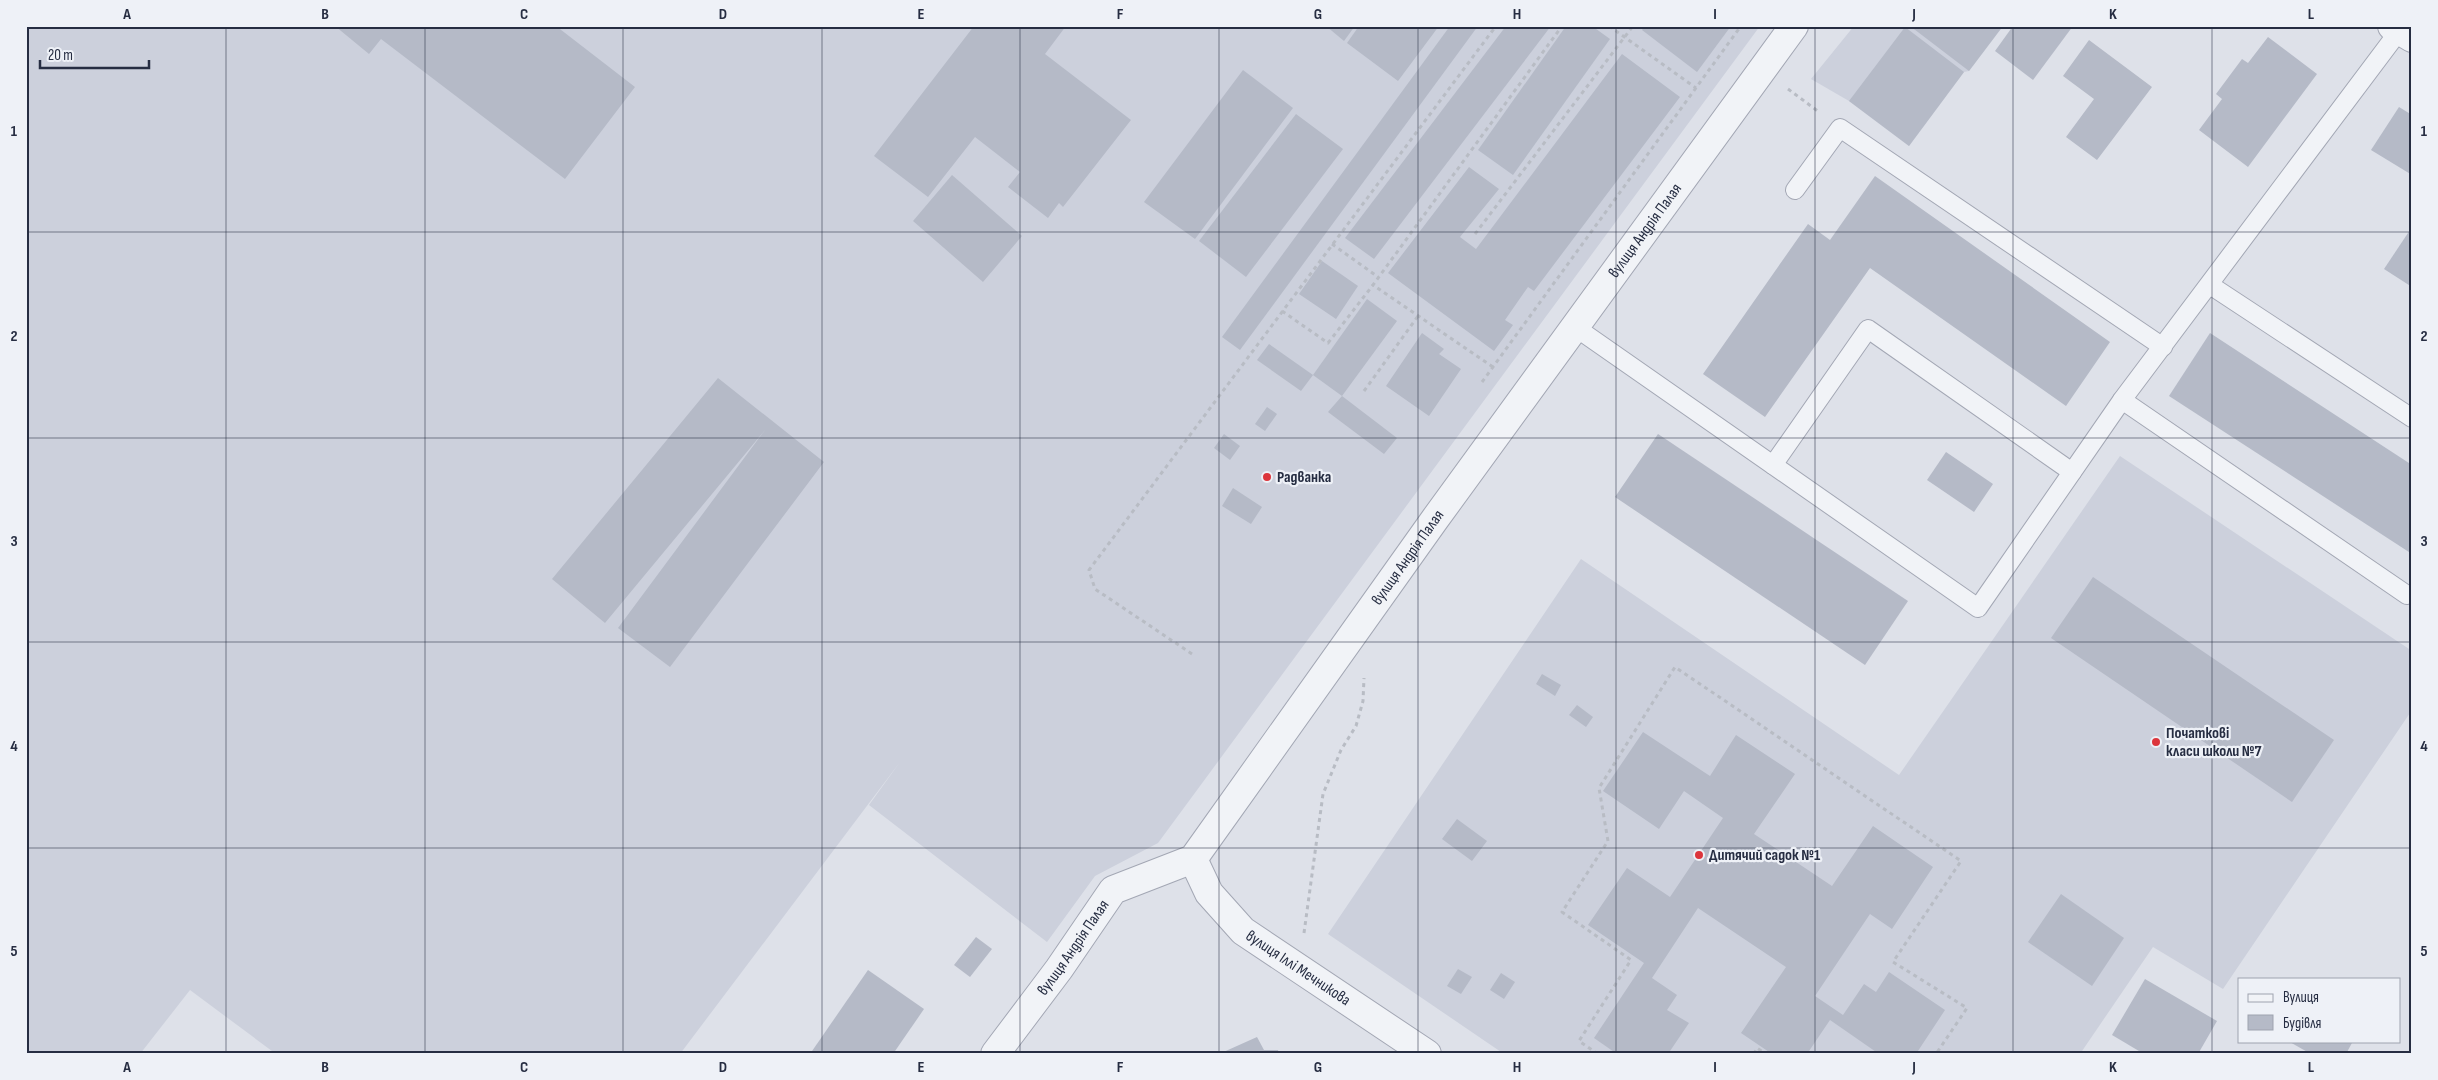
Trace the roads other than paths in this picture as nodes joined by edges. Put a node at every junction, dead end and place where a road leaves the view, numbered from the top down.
1 (1794, 26) edge
2 (2401, 32) edge
3 (1795, 190) dead end
4 (2210, 285) junction
5 (1575, 327) junction
6 (2163, 347) junction
7 (2122, 400) junction
8 (2412, 418) edge
9 (1774, 465) junction
10 (2072, 472) junction
11 (2407, 595) dead end
12 (1193, 859) junction
13 (995, 1054) edge
14 (1427, 1054) edge

1 - 5 street, вулиця Андрія Палая
2 - 4 lane
3 - 6 lane
4 - 6 lane
4 - 8 lane
5 - 9 lane
5 - 12 street, вулиця Андрія Палая
6 - 7 lane
7 - 10 lane
7 - 11 lane
9 - 10 lane
9 - 10 lane
12 - 13 street, вулиця Андрія Палая
12 - 14 street, вулиця Іллі Мечникова

